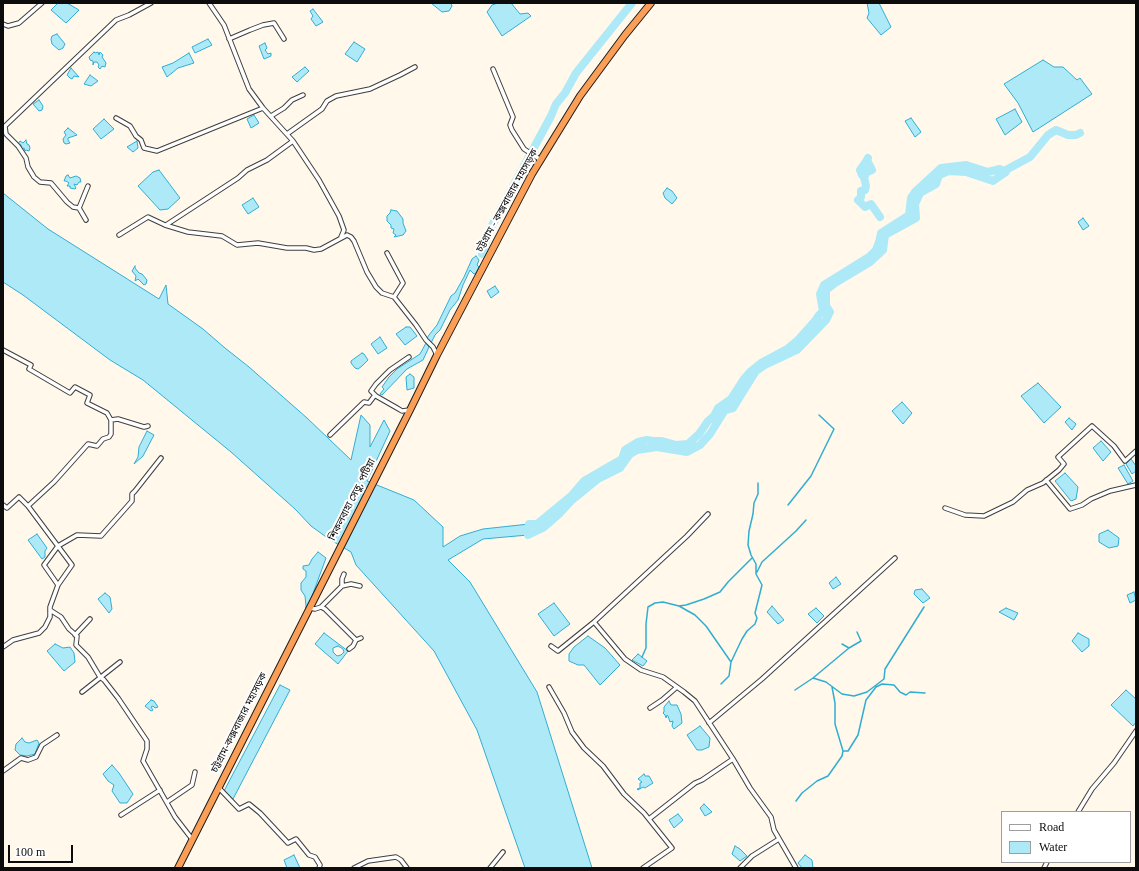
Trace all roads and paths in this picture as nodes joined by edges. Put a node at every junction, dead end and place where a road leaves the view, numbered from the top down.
1 (42, 3) edge
2 (151, 3) edge
3 (209, 3) edge
4 (651, 3) edge
5 (3, 24) edge
6 (284, 38) dead end
7 (229, 40) junction
8 (415, 67) dead end
9 (493, 69) dead end
10 (303, 95) dead end
11 (263, 108) junction
12 (271, 116) junction
13 (116, 118) dead end
14 (4, 127) edge
15 (287, 134) junction
16 (293, 141) junction
17 (541, 160) junction
18 (88, 186) dead end
19 (79, 208) junction
20 (86, 220) dead end
21 (165, 225) junction
22 (118, 235) dead end
23 (341, 237) junction
24 (387, 253) dead end
25 (394, 298) junction
26 (3, 350) edge
27 (437, 355) junction
28 (409, 357) dead end
29 (375, 395) junction
30 (410, 410) junction
31 (111, 420) junction
32 (404, 422) joint
33 (148, 426) dead end
34 (330, 435) dead end
35 (1136, 451) edge
36 (161, 458) dead end
37 (1046, 480) junction
38 (1136, 485) edge
39 (3, 505) edge
40 (28, 506) junction
41 (945, 508) dead end
42 (708, 514) dead end
43 (58, 546) junction
44 (895, 558) dead end
45 (344, 574) dead end
46 (58, 585) junction
47 (342, 586) junction
48 (360, 586) dead end
49 (320, 587) joint
50 (321, 607) junction
51 (310, 608) junction
52 (50, 610) junction
53 (90, 619) dead end
54 (594, 622) junction
55 (75, 634) junction
56 (361, 638) dead end
57 (356, 640) junction
58 (76, 645) junction
59 (551, 646) dead end
60 (3, 647) edge
61 (71, 647) dead end
62 (349, 649) dead end
63 (120, 662) dead end
64 (100, 677) junction
65 (549, 687) dead end
66 (677, 687) junction
67 (82, 692) dead end
68 (650, 708) dead end
69 (709, 723) junction
70 (1136, 731) edge
71 (57, 736) dead end
72 (733, 759) junction
73 (3, 771) edge
74 (195, 772) dead end
75 (218, 787) junction
76 (160, 790) junction
77 (167, 802) junction
78 (1079, 811) edge
79 (121, 815) dead end
80 (649, 819) junction
81 (192, 839) junction
82 (779, 839) junction
83 (503, 852) dead end
84 (178, 868) edge
85 (319, 868) edge
86 (354, 868) edge
87 (407, 868) edge
88 (490, 868) edge
89 (643, 868) edge
90 (740, 868) edge
91 (796, 868) edge

1 - 5 street
2 - 14 street
3 - 7 street
4 - 17 highway, চট্টগ্রাম - কক্সবাজার মহাসড়ক
6 - 7 street
7 - 11 street
8 - 15 street
9 - 17 street
10 - 12 street
11 - 12 street
11 - 13 street
12 - 15 street
14 - 19 street
15 - 16 street
16 - 21 street
16 - 23 street
17 - 27 highway, চট্টগ্রাম - কক্সবাজার মহাসড়ক
18 - 19 street
19 - 20 street
21 - 22 street
21 - 23 street
23 - 25 street
24 - 25 street
25 - 27 street
26 - 31 street
27 - 30 highway, চট্টগ্রাম - কক্সবাজার মহাসড়ক
28 - 29 street
29 - 30 street
29 - 34 street
30 - 32 highway, চট্টগ্রাম - কক্সবাজার মহাসড়ক
31 - 33 street
31 - 40 street
32 - 49 highway, শিকলবাহা সেতু, পটিয়া
35 - 37 street
36 - 43 street
37 - 38 street
37 - 41 street
39 - 40 street
40 - 43 street
42 - 54 street
43 - 46 street
43 - 46 street
44 - 69 street
45 - 47 street
46 - 52 street
47 - 48 street
47 - 50 street
49 - 51 highway, চট্টগ্রাম-কক্সবাজার মহাসড়ক
50 - 51 street
50 - 57 street
51 - 75 highway, চট্টগ্রাম-কক্সবাজার মহাসড়ক
52 - 55 street
52 - 60 street
53 - 55 street
54 - 59 street
54 - 66 street
55 - 58 street
56 - 57 street
57 - 62 street
58 - 61 street
58 - 64 street
63 - 64 street
64 - 67 street
64 - 76 street
65 - 80 street
66 - 68 street
66 - 69 street
69 - 72 street
70 - 78 street
71 - 73 street
72 - 80 street
72 - 82 street
74 - 77 street
75 - 81 highway, চট্টগ্রাম-কক্সবাজার মহাসড়ক
75 - 85 street
76 - 77 street
76 - 79 street
77 - 81 street
80 - 89 street
81 - 84 highway, চট্টগ্রাম-কক্সবাজার মহাসড়ক
82 - 90 street
82 - 91 street
83 - 88 street
86 - 87 street

